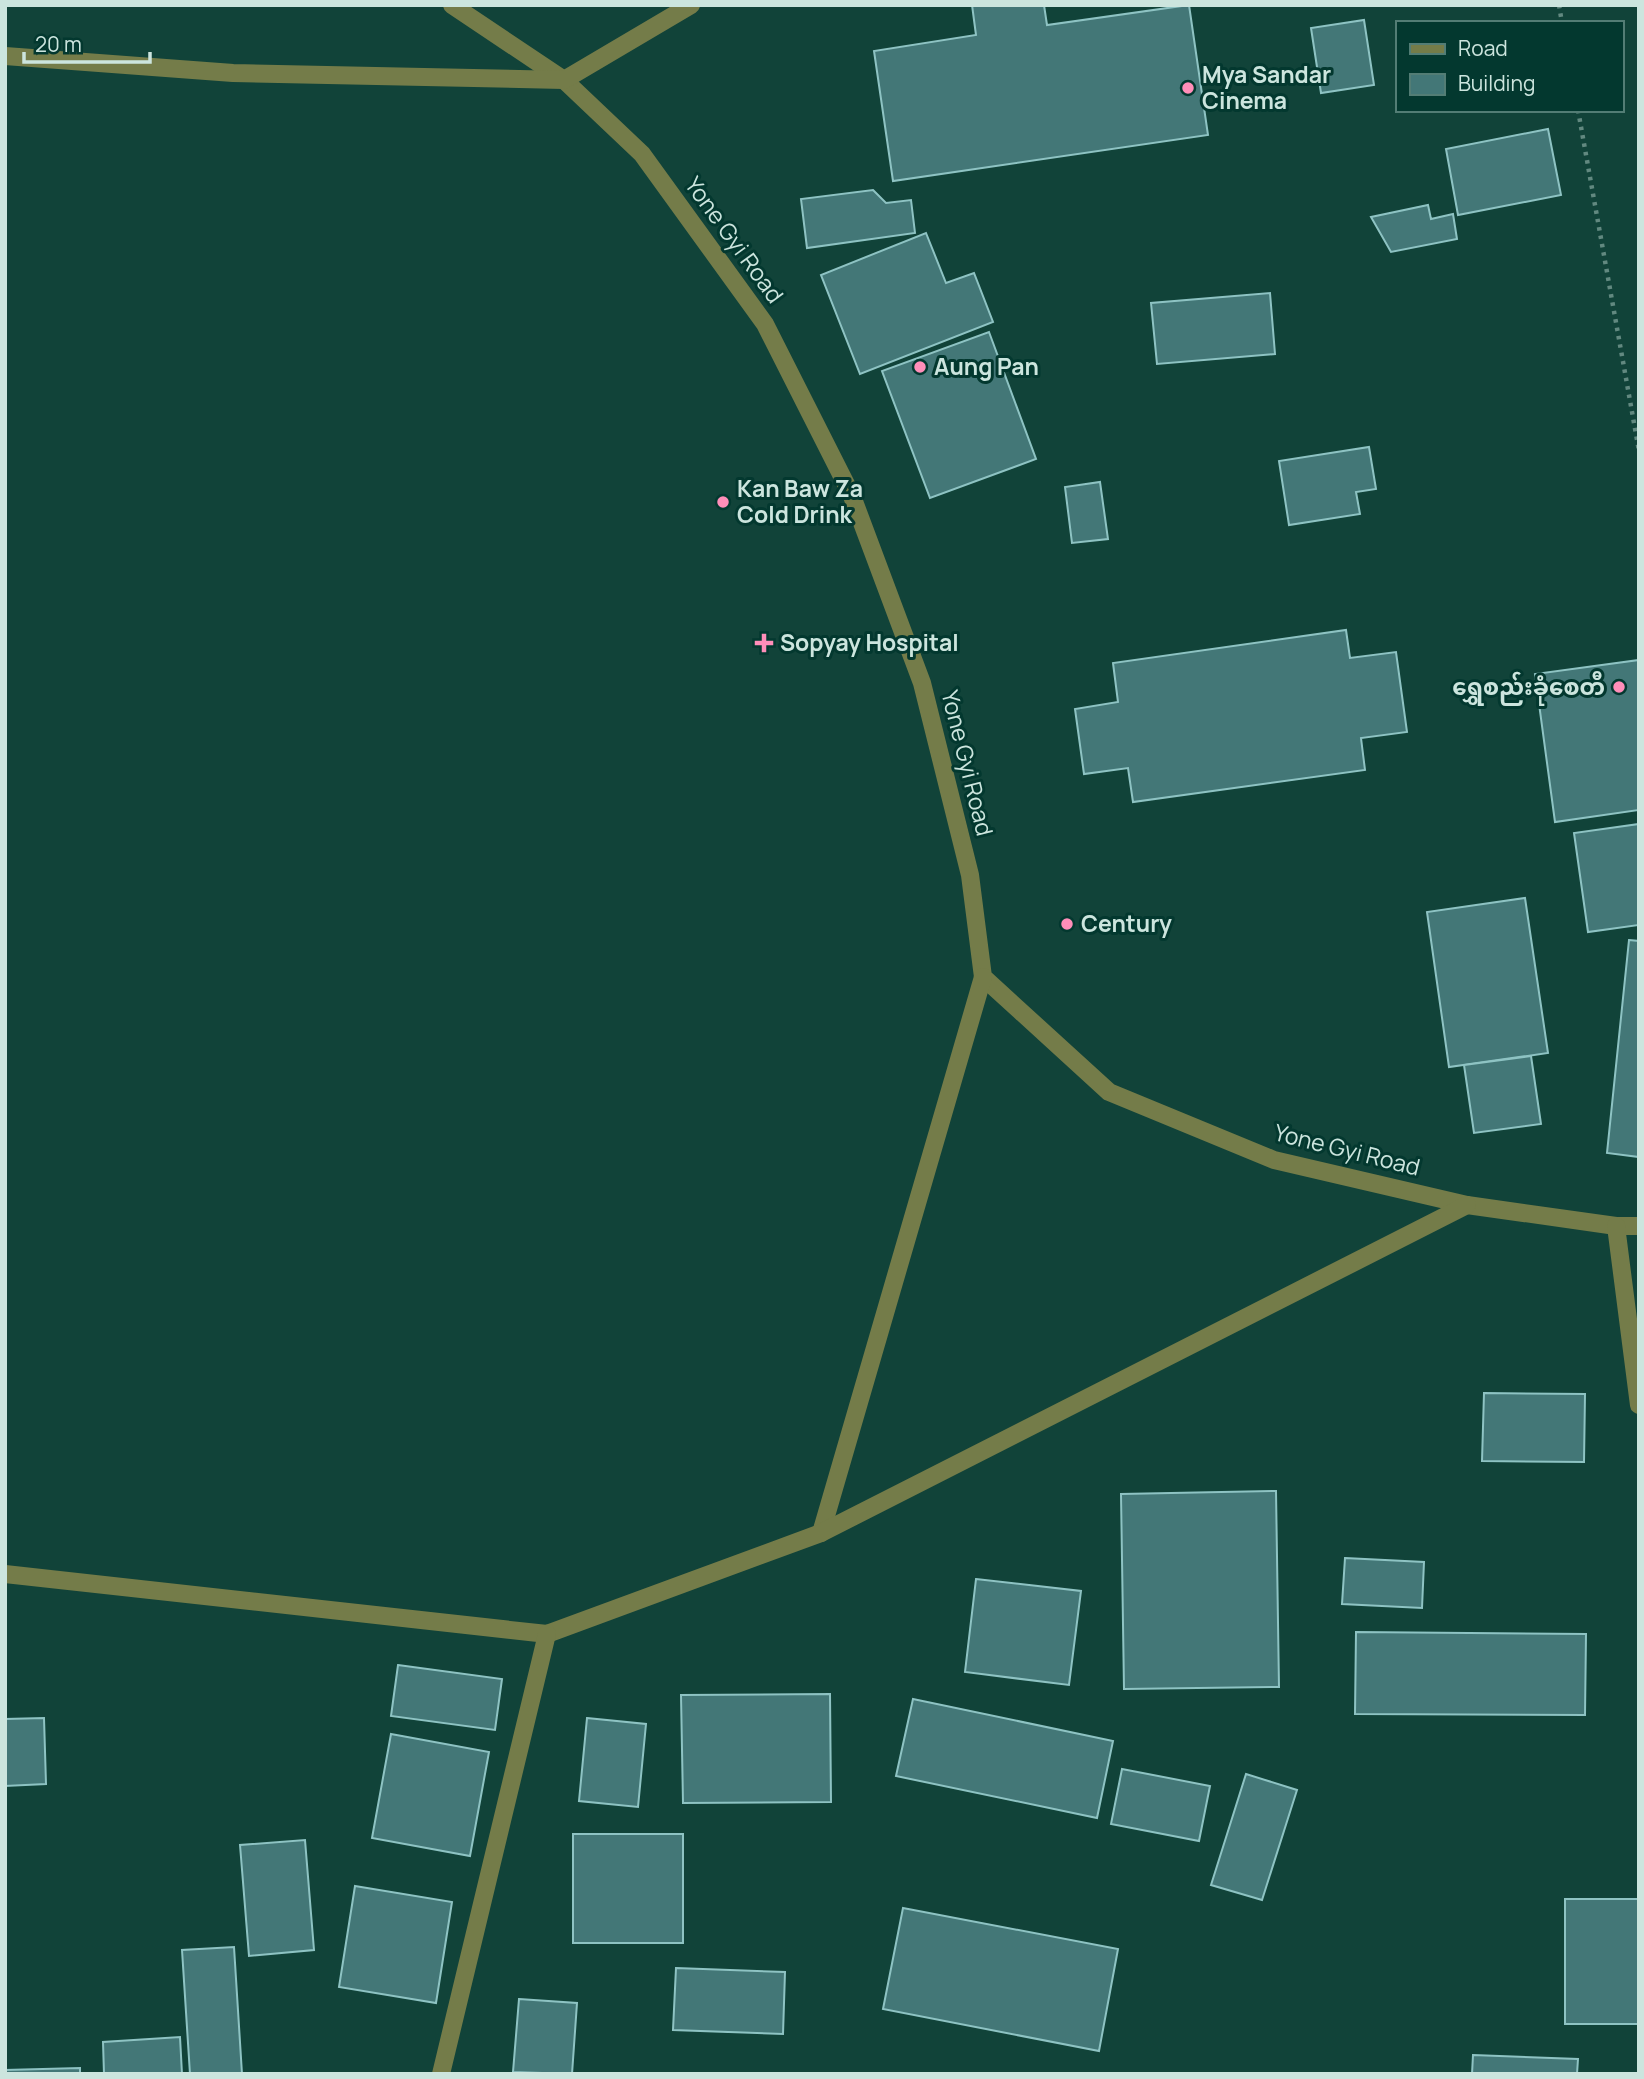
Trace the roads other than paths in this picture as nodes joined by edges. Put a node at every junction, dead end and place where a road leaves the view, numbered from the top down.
1 (452, 5) edge
2 (691, 5) edge
3 (5, 55) edge
4 (564, 80) junction
5 (983, 977) junction
6 (1467, 1205) junction
7 (1616, 1226) junction
8 (1639, 1226) edge
9 (1639, 1405) edge
10 (821, 1533) junction
11 (5, 1574) edge
12 (547, 1634) junction
13 (441, 2074) edge

1 - 4 street, Yone Gyi Road
2 - 4 street
3 - 4 street
4 - 5 street, Yone Gyi Road
5 - 6 street, Yone Gyi Road
5 - 10 street
6 - 7 street, Yone Gyi Road
6 - 10 street
7 - 8 street, Yone Gyi Road
7 - 9 street
10 - 12 street
11 - 12 street
12 - 13 street

